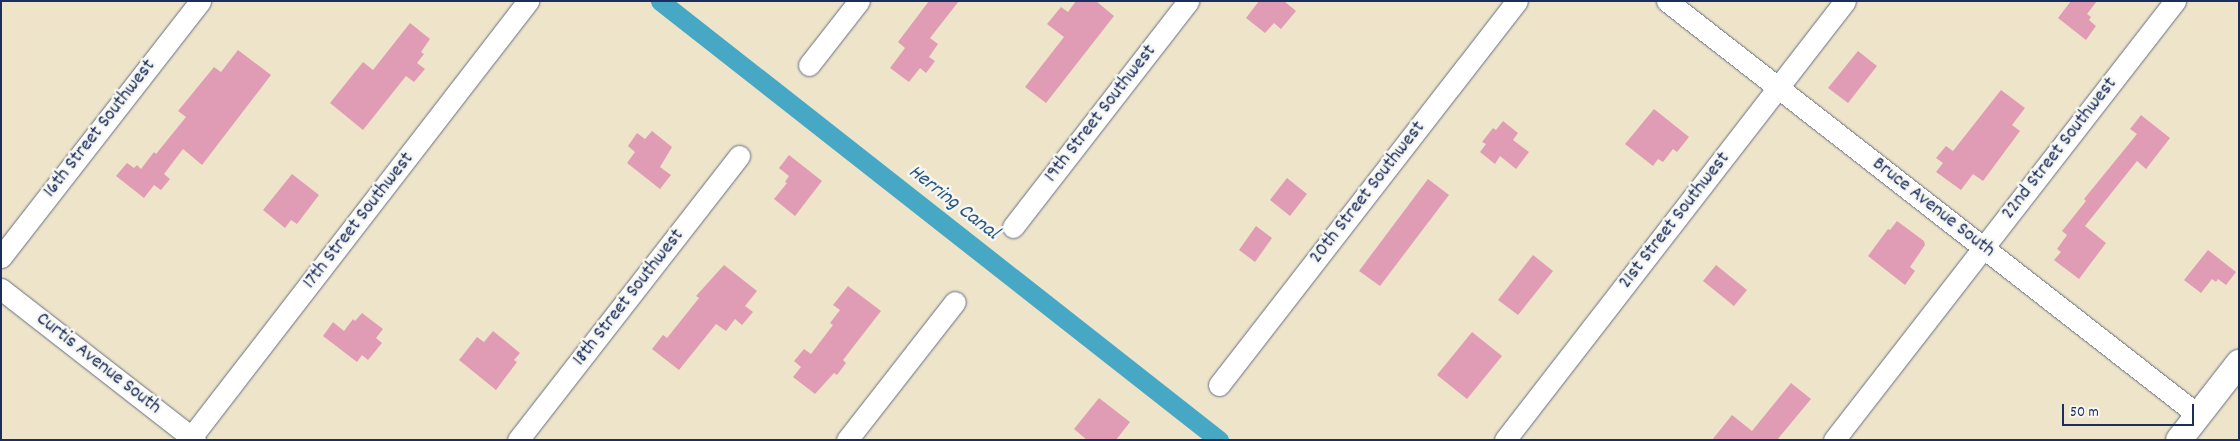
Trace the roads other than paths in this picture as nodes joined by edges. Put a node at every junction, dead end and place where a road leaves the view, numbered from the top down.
1 (200, 1) edge
2 (528, 1) edge
3 (859, 1) edge
4 (1188, 1) edge
5 (1518, 1) edge
6 (1667, 1) edge
7 (1845, 1) edge
8 (2175, 1) edge
9 (809, 65) dead end
10 (1779, 88) junction
11 (739, 156) dead end
12 (1013, 227) dead end
13 (1984, 248) junction
14 (1, 257) edge
15 (1, 289) edge
16 (954, 302) dead end
17 (2239, 363) edge
18 (1219, 384) dead end
19 (2198, 415) junction
20 (192, 439) edge
21 (518, 440) edge
22 (847, 440) edge
23 (1505, 440) edge
24 (1834, 440) edge
25 (2179, 440) edge

1 - 14 street, 16th Street Southwest
2 - 20 street, 17th Street Southwest
3 - 9 street
4 - 12 street, 19th Street Southwest
5 - 18 street, 20th Street Southwest
6 - 10 street, Bruce Avenue South
7 - 10 street, 21st Street Southwest
8 - 13 street, 22nd Street Southwest
10 - 13 street, Bruce Avenue South
10 - 23 street, 21st Street Southwest
11 - 21 street, 18th Street Southwest
13 - 19 street, Bruce Avenue South
13 - 24 street, 22nd Street Southwest
15 - 20 street, Curtis Avenue South
16 - 22 street
17 - 19 street
19 - 25 street

